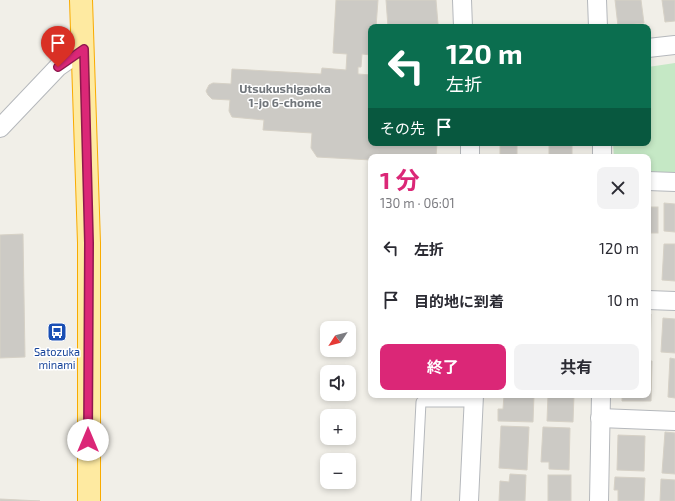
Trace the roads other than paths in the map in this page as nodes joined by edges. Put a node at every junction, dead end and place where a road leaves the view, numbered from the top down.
1 (81, 0) edge
2 (462, 0) edge
3 (597, 0) edge
4 (463, 24) edge
5 (598, 24) edge
6 (675, 44) edge
7 (651, 48) edge
8 (84, 49) junction
9 (0, 128) edge
10 (651, 181) edge
11 (675, 182) edge
12 (651, 300) edge
13 (675, 301) edge
14 (474, 398) edge
15 (601, 398) edge
16 (600, 418) junction
17 (675, 421) edge
18 (88, 501) edge
19 (416, 501) edge
20 (470, 501) edge
21 (599, 501) edge

1 - 8 highway
2 - 4 street
3 - 5 street
6 - 7 street
8 - 9 street
8 - 18 highway
10 - 11 street
12 - 13 street
14 - 19 lane
14 - 20 street
15 - 16 street
16 - 17 street
16 - 21 street

